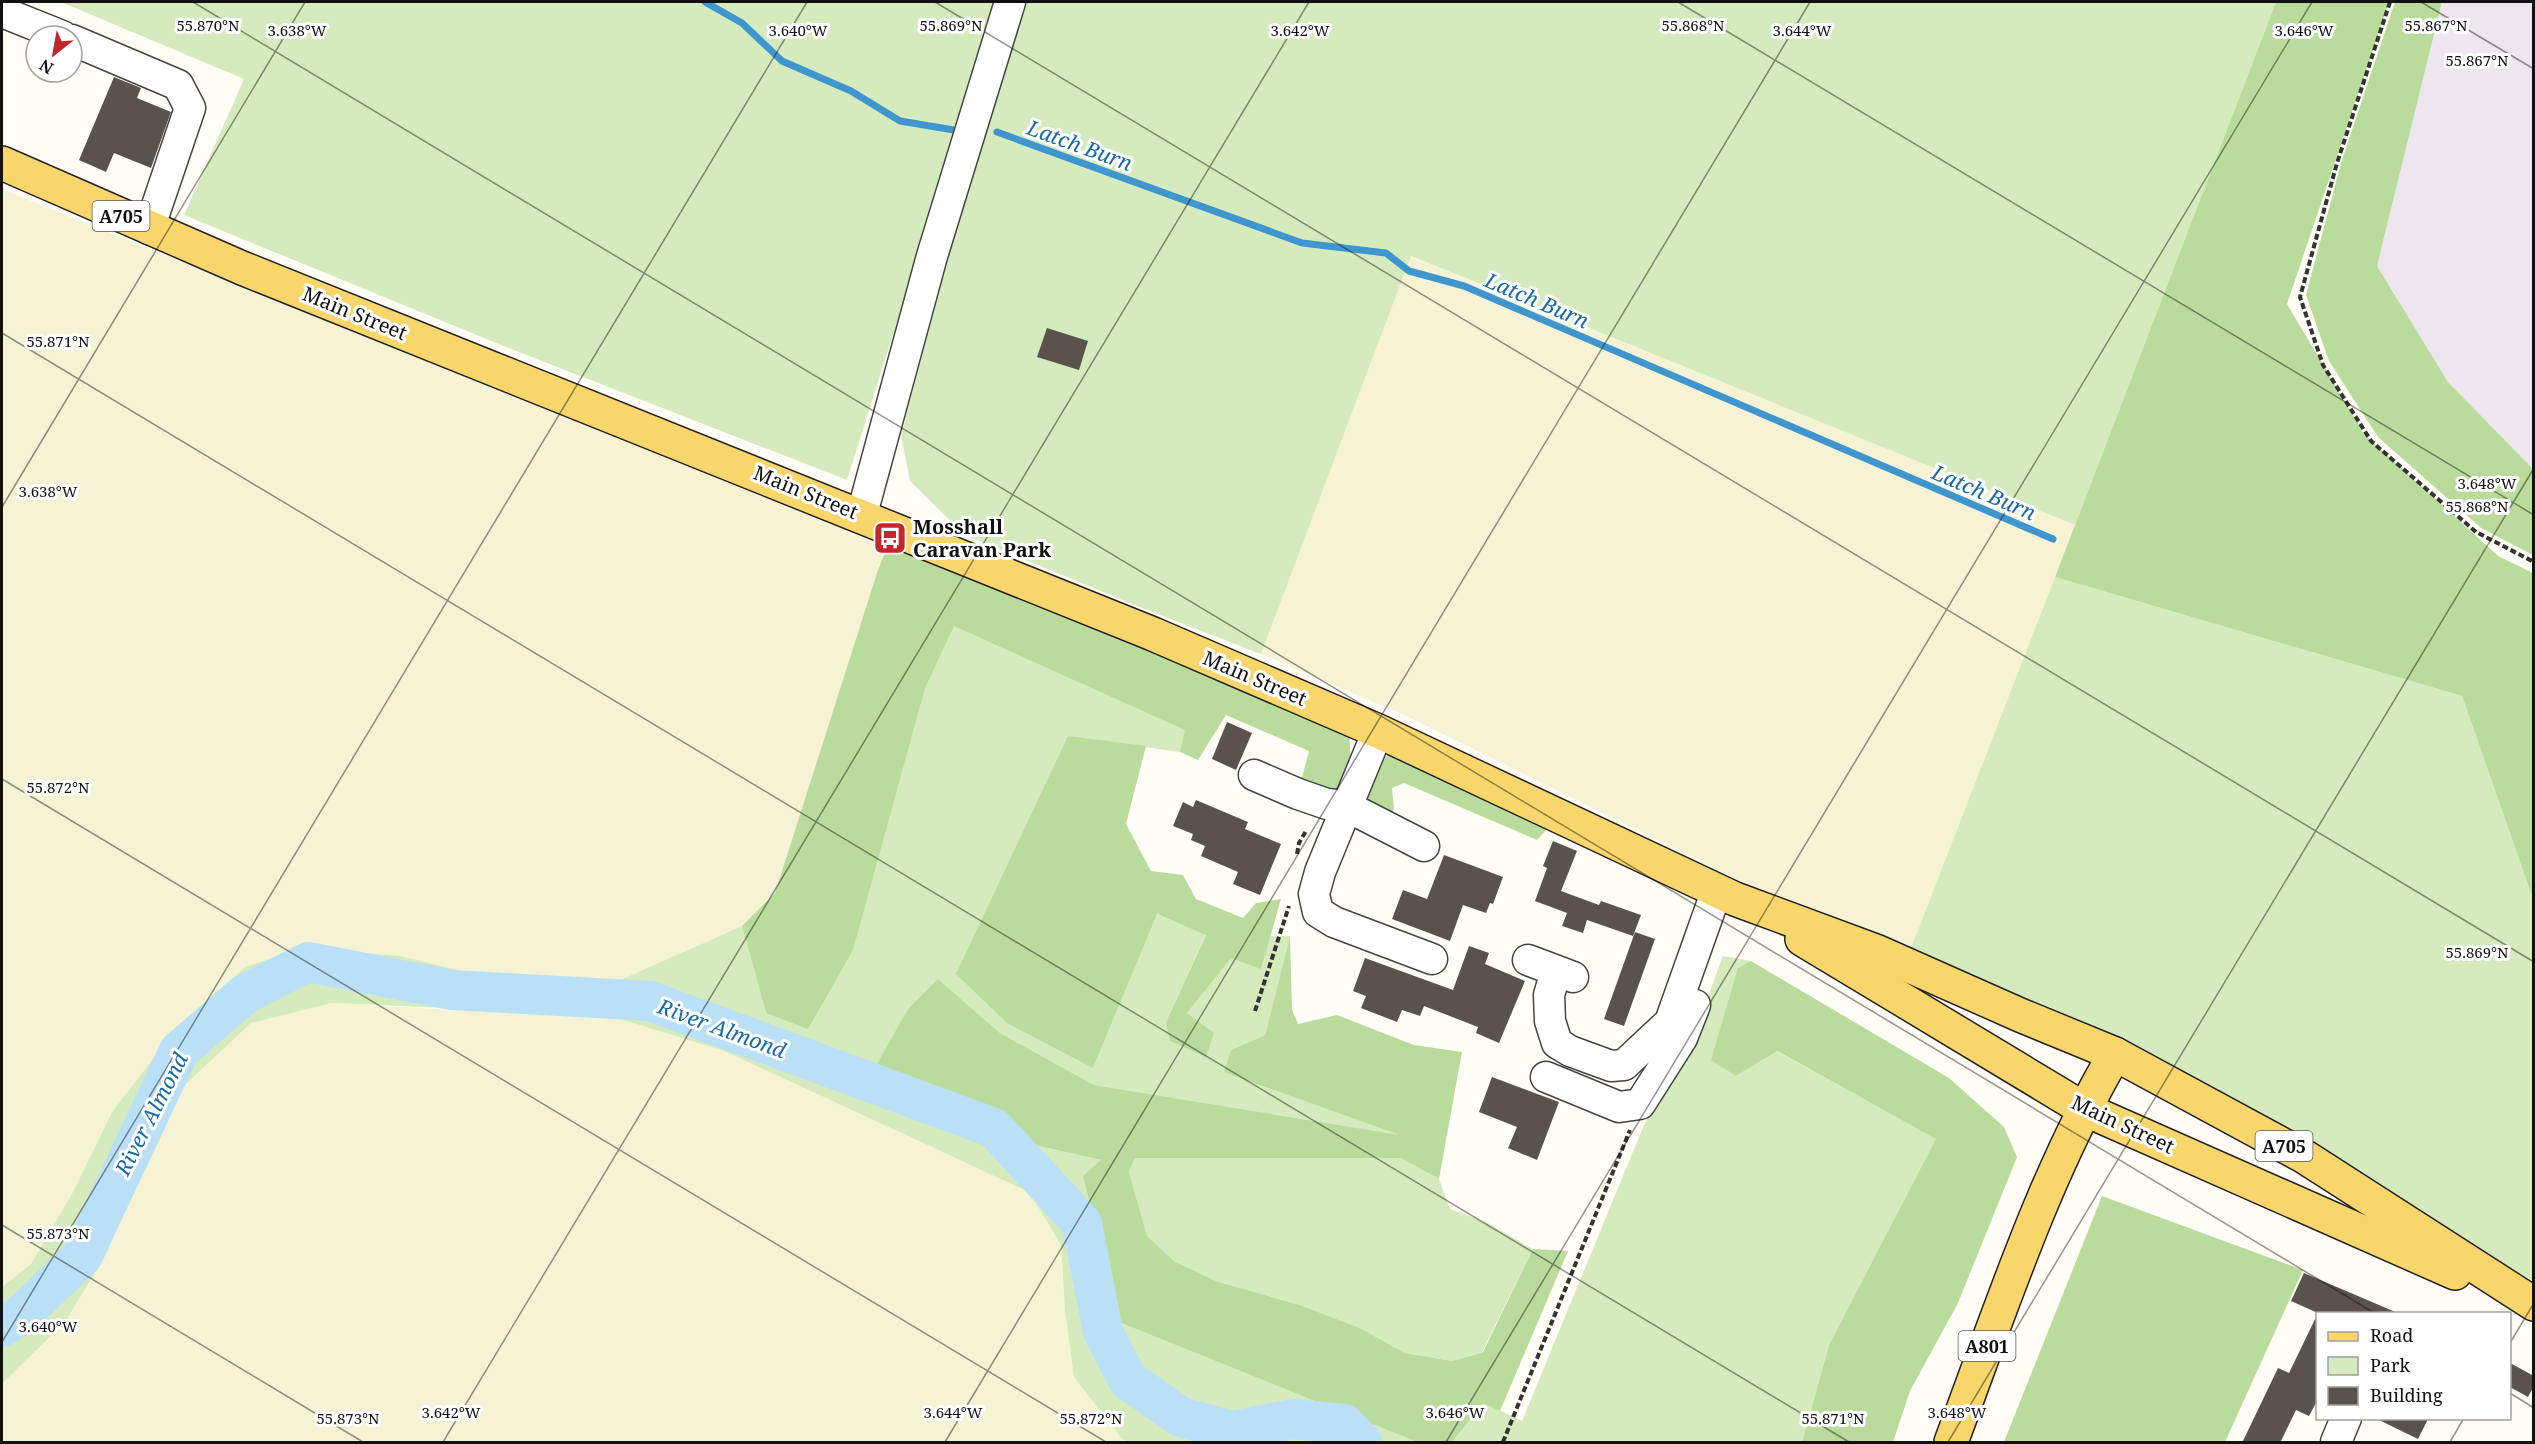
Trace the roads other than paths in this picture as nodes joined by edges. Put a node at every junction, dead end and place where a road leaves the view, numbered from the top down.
1 (1010, 2) edge
2 (2, 12) edge
3 (32, 24) edge
4 (84, 45) edge
5 (2, 163) edge
6 (149, 229) junction
7 (862, 514) junction
8 (1378, 731) junction
9 (1254, 774) dead end
10 (1346, 806) junction
11 (1425, 846) dead end
12 (1726, 894) junction
13 (1432, 959) dead end
14 (1528, 960) dead end
15 (2108, 1067) junction
16 (1546, 1077) dead end
17 (2084, 1108) junction
18 (2534, 1305) edge
19 (2346, 1420) edge
20 (1951, 1443) edge
21 (2336, 1443) edge

1 - 7 street
2 - 3 street
4 - 6 street
5 - 6 main road, Main Street / A705
6 - 7 main road, Main Street / A705
7 - 8 main road, Main Street / A705
8 - 10 street
8 - 12 main road, Main Street / A705
9 - 10 street
10 - 11 street
10 - 13 street
12 - 14 street
12 - 15 main road, Main Street / A705
12 - 16 street
12 - 17 main road, Main Street / A705
15 - 17 main road, A801
15 - 18 main road, Main Street / A705
17 - 18 main road, Main Street / A705
17 - 20 main road, A801
19 - 21 street

